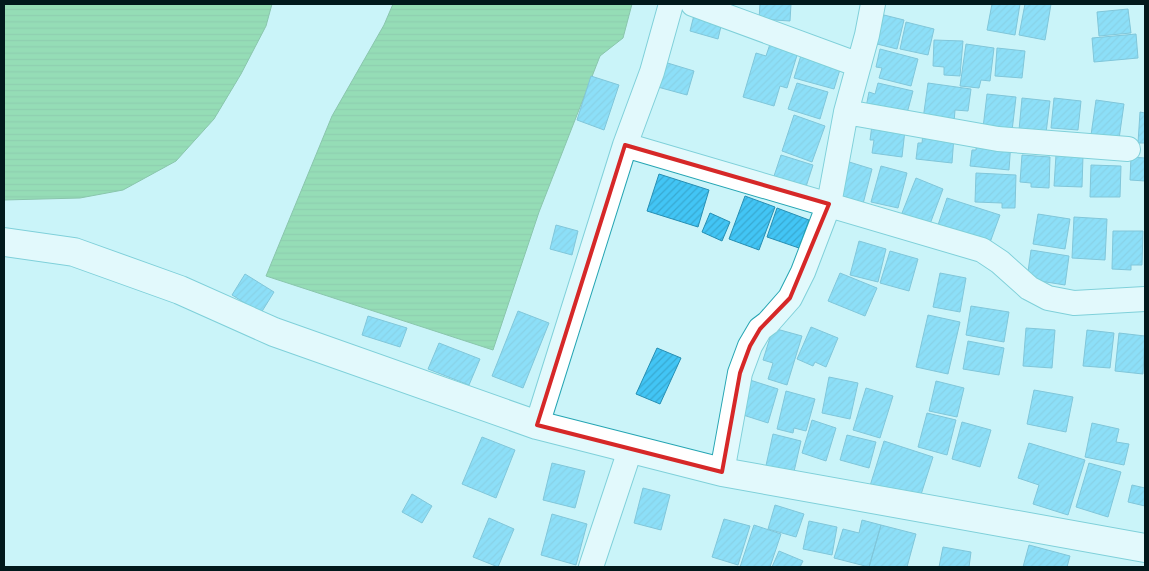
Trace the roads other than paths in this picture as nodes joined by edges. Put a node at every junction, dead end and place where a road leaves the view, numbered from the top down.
1 (671, 4) edge
2 (693, 4) edge
3 (873, 4) edge
4 (858, 64) junction
5 (846, 112) junction
6 (625, 145) junction
7 (1128, 149) dead end
8 (829, 204) junction
9 (4, 242) edge
10 (1145, 299) edge
11 (537, 425) junction
12 (630, 450) junction
13 (722, 472) junction
14 (1145, 548) edge
15 (591, 567) edge

1 - 6 street
2 - 4 street
3 - 4 street
4 - 5 street
5 - 7 street
5 - 8 street
6 - 8 street
6 - 11 street
8 - 10 street
8 - 13 street
9 - 11 street
11 - 12 street
12 - 13 street
12 - 15 street
13 - 14 street

